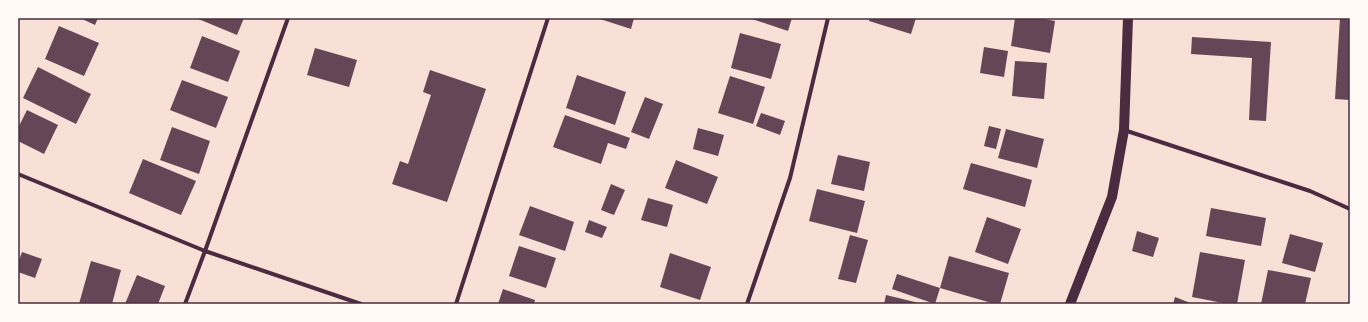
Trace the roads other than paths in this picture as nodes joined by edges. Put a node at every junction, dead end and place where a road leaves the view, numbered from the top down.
1 (288, 18) edge
2 (548, 18) edge
3 (828, 18) edge
4 (1128, 18) edge
5 (1124, 130) junction
6 (18, 174) edge
7 (1350, 209) edge
8 (205, 251) junction
9 (185, 304) edge
10 (361, 304) edge
11 (456, 304) edge
12 (747, 304) edge
13 (1070, 304) edge

1 - 8 street
2 - 11 street
3 - 12 street
4 - 5 main road
5 - 7 street
5 - 13 main road
6 - 8 street
8 - 9 street
8 - 10 street

